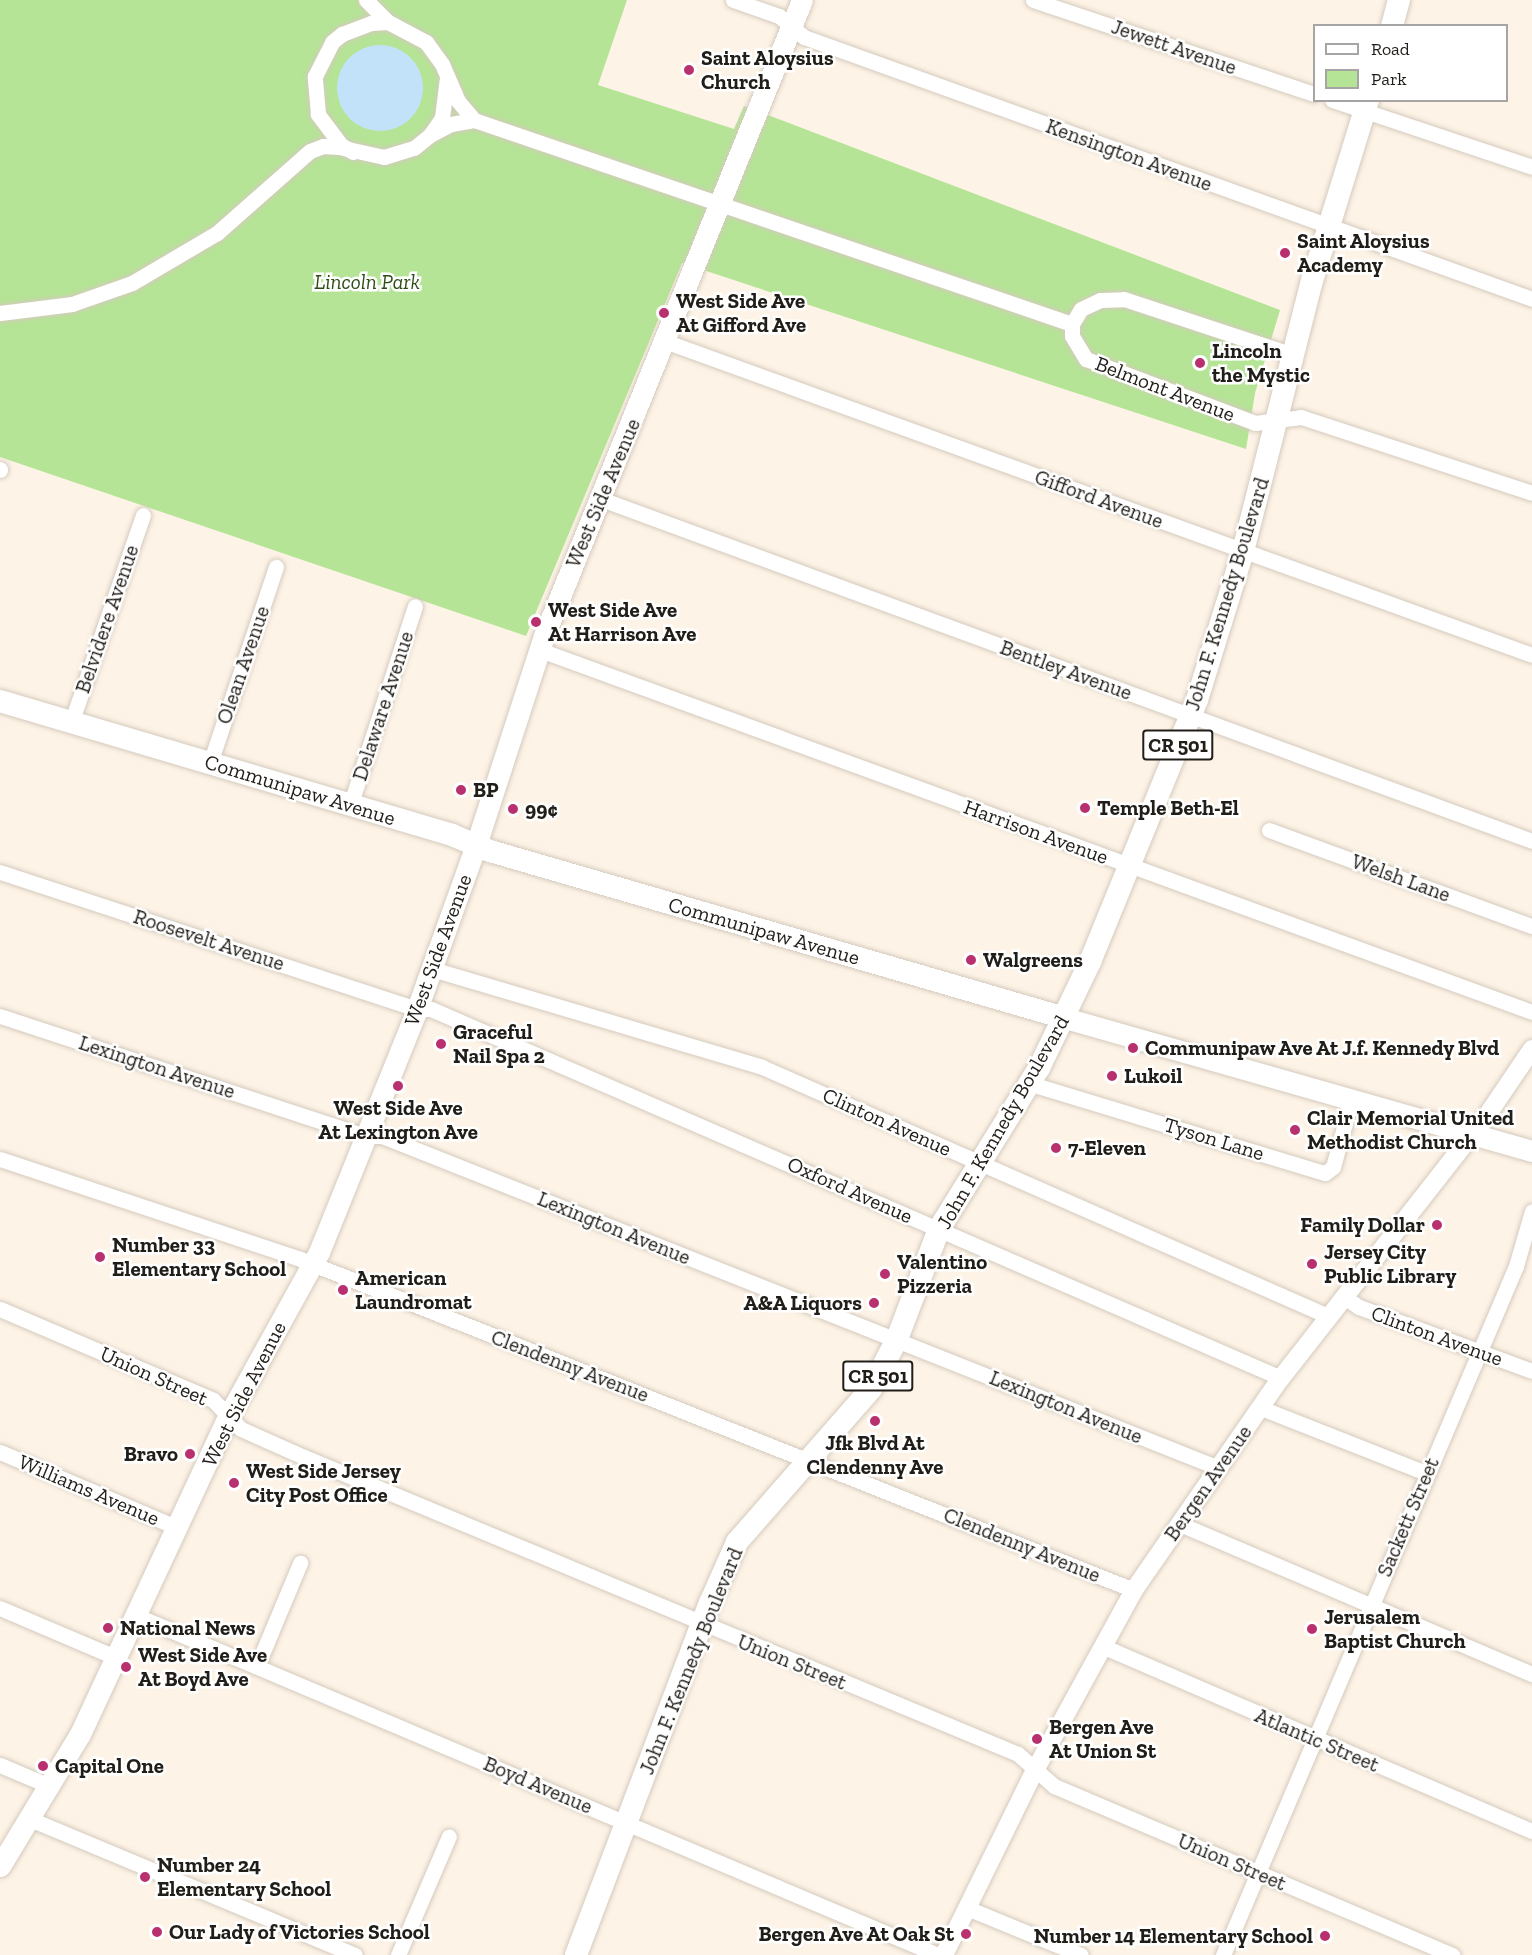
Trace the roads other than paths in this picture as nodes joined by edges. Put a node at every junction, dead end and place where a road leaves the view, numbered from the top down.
1 (366, 0) edge
2 (733, 0) edge
3 (802, 0) edge
4 (1033, 0) edge
5 (1399, 0) edge
6 (388, 22) junction
7 (1393, 24) edge
8 (792, 27) junction
9 (446, 77) junction
10 (1313, 94) edge
11 (1344, 102) edge
12 (1367, 106) edge
13 (474, 120) junction
14 (430, 135) junction
15 (353, 152) junction
16 (1532, 167) edge
17 (722, 203) junction
18 (1331, 228) junction
19 (1532, 299) edge
20 (0, 313) edge
21 (1072, 324) junction
22 (667, 342) junction
23 (1293, 355) junction
24 (1279, 419) junction
25 (1532, 493) edge
26 (601, 499) junction
27 (143, 516) dead end
28 (1243, 551) junction
29 (276, 567) dead end
30 (415, 606) dead end
31 (540, 650) junction
32 (1532, 655) edge
33 (0, 701) edge
34 (1190, 715) junction
35 (71, 723) junction
36 (210, 763) junction
37 (350, 806) junction
38 (1269, 830) dead end
39 (1532, 841) edge
40 (476, 845) junction
41 (1129, 866) junction
42 (0, 872) edge
43 (1532, 926) edge
44 (432, 969) junction
45 (417, 1009) junction
46 (1532, 1012) edge
47 (0, 1016) edge
48 (1065, 1018) junction
49 (1532, 1049) edge
50 (1028, 1083) junction
51 (1351, 1101) junction
52 (1472, 1134) junction
53 (364, 1136) junction
54 (1532, 1151) edge
55 (0, 1159) edge
56 (980, 1162) junction
57 (1532, 1211) edge
58 (939, 1229) junction
59 (312, 1265) junction
60 (1343, 1296) junction
61 (0, 1309) edge
62 (1328, 1316) junction
63 (897, 1340) junction
64 (1478, 1350) junction
65 (1532, 1371) edge
66 (1281, 1378) junction
67 (1261, 1408) junction
68 (230, 1415) junction
69 (0, 1452) edge
70 (808, 1459) junction
71 (1219, 1468) junction
72 (1426, 1473) junction
73 (1180, 1524) junction
74 (178, 1528) junction
75 (300, 1563) dead end
76 (1134, 1590) junction
77 (1370, 1606) junction
78 (0, 1608) edge
79 (137, 1616) junction
80 (701, 1624) junction
81 (1102, 1646) junction
82 (117, 1658) junction
83 (257, 1666) junction
84 (1532, 1674) edge
85 (1314, 1739) junction
86 (0, 1765) edge
87 (1034, 1772) junction
88 (52, 1787) junction
89 (30, 1819) junction
90 (628, 1822) junction
91 (1532, 1831) edge
92 (449, 1836) dead end
93 (0, 1866) edge
94 (1257, 1874) junction
95 (967, 1908) junction
96 (355, 1955) edge
97 (398, 1955) edge
98 (576, 1955) edge
99 (938, 1955) edge
100 (944, 1955) edge
101 (1082, 1955) edge
102 (1223, 1955) edge
103 (1454, 1955) edge

1 - 6 street
2 - 8 street, Kensington Avenue
3 - 8 main road, West Side Avenue
4 - 10 street, Jewett Avenue
5 - 7 main road
6 - 9 street
6 - 15 street
8 - 17 main road, West Side Avenue
8 - 18 street, Kensington Avenue
9 - 13 street
9 - 14 street
11 - 12 street
12 - 16 street
12 - 18 main road, John F. Kennedy Boulevard / CR 501
13 - 14 street
13 - 17 street
14 - 15 street
15 - 20 street
17 - 21 street
17 - 22 main road, West Side Avenue
18 - 19 street, Kensington Avenue
18 - 23 main road, John F. Kennedy Boulevard / CR 501
21 - 23 street
21 - 24 street, Belmont Avenue
22 - 26 main road, West Side Avenue
22 - 28 street, Gifford Avenue
23 - 24 main road, John F. Kennedy Boulevard / CR 501
24 - 25 street, Belmont Avenue
24 - 28 main road, John F. Kennedy Boulevard / CR 501
26 - 31 main road, West Side Avenue
26 - 34 street, Bentley Avenue
27 - 35 street, Belvidere Avenue
28 - 32 street, Gifford Avenue
28 - 34 main road, John F. Kennedy Boulevard / CR 501
29 - 36 street, Olean Avenue
30 - 37 street, Delaware Avenue
31 - 40 main road, West Side Avenue
31 - 41 street, Harrison Avenue
33 - 35 main road, Communipaw Avenue
34 - 39 street, Bentley Avenue
34 - 41 main road, John F. Kennedy Boulevard / CR 501
35 - 36 main road, Communipaw Avenue
36 - 37 main road, Communipaw Avenue
37 - 40 main road, Communipaw Avenue
38 - 43 street, Welsh Lane
40 - 44 main road, West Side Avenue
40 - 48 main road, Communipaw Avenue
41 - 46 street, Harrison Avenue
41 - 48 main road, John F. Kennedy Boulevard / CR 501
42 - 45 street, Roosevelt Avenue
44 - 45 main road, West Side Avenue
44 - 56 street, Clinton Avenue
45 - 53 main road, West Side Avenue
45 - 58 street, Oxford Avenue
47 - 53 street, Lexington Avenue
48 - 50 main road, John F. Kennedy Boulevard / CR 501
48 - 51 main road, Communipaw Avenue
49 - 52 street, Bergen Avenue
50 - 51 street, Tyson Lane
50 - 56 main road, John F. Kennedy Boulevard / CR 501
51 - 52 main road, Communipaw Avenue
52 - 54 main road, Communipaw Avenue
52 - 60 street, Bergen Avenue
53 - 59 main road, West Side Avenue
53 - 63 street, Lexington Avenue
55 - 59 street, Clendenny Avenue
56 - 58 main road, John F. Kennedy Boulevard / CR 501
56 - 62 street, Clinton Avenue
57 - 64 street, Sackett Street
58 - 63 main road, John F. Kennedy Boulevard / CR 501
58 - 66 street, Oxford Avenue
59 - 68 main road, West Side Avenue
59 - 70 street, Clendenny Avenue
60 - 62 street, Bergen Avenue
60 - 64 street, Clinton Avenue
61 - 68 street, Union Street
62 - 66 street, Bergen Avenue
63 - 70 main road, John F. Kennedy Boulevard / CR 501
63 - 71 street, Lexington Avenue
64 - 65 street, Clinton Avenue
64 - 72 street, Sackett Street
66 - 67 street, Bergen Avenue
67 - 71 street, Bergen Avenue
67 - 72 street
68 - 74 main road, West Side Avenue
68 - 80 street, Union Street
69 - 74 street, Williams Avenue
70 - 76 street, Clendenny Avenue
70 - 80 main road, John F. Kennedy Boulevard / CR 501
71 - 73 street, Bergen Avenue
72 - 77 street, Sackett Street
73 - 76 street, Bergen Avenue
73 - 77 street
74 - 79 main road, West Side Avenue
75 - 83 street
76 - 81 street, Bergen Avenue
77 - 84 street
77 - 85 street, Sackett Street
78 - 82 street
79 - 82 main road, West Side Avenue
79 - 83 street, Boyd Avenue
80 - 87 street, Union Street
80 - 90 main road, John F. Kennedy Boulevard / CR 501
81 - 85 street, Atlantic Street
81 - 87 street, Bergen Avenue
82 - 88 main road, West Side Avenue
83 - 90 street, Boyd Avenue
85 - 91 street, Atlantic Street
85 - 94 street, Sackett Street
86 - 88 street
87 - 94 street, Union Street
87 - 95 street, Bergen Avenue
88 - 89 main road, West Side Avenue
89 - 93 main road, West Side Avenue
89 - 96 street
90 - 98 main road, John F. Kennedy Boulevard / CR 501
90 - 99 street, Boyd Avenue
92 - 97 street
94 - 102 street, Sackett Street
94 - 103 street, Union Street
95 - 100 street, Bergen Avenue
95 - 101 street

